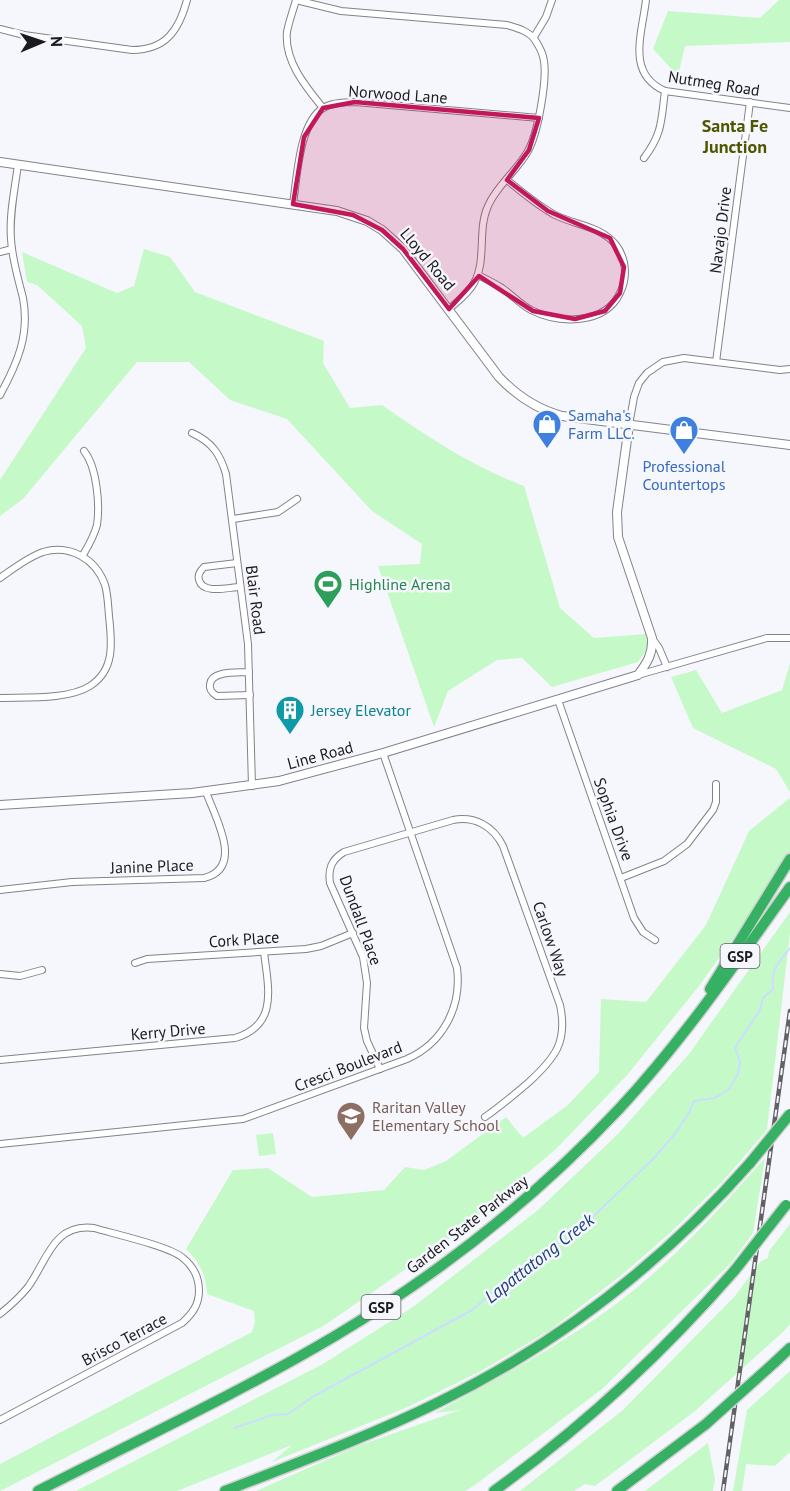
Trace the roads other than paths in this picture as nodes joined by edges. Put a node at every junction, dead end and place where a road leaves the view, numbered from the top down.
1 (187, 0) edge
2 (296, 0) edge
3 (552, 0) edge
4 (646, 0) edge
5 (0, 29) edge
6 (534, 37) junction
7 (665, 91) junction
8 (750, 102) junction
9 (323, 108) junction
10 (790, 108) edge
11 (539, 118) junction
12 (644, 158) dead end
13 (0, 162) edge
14 (18, 164) junction
15 (507, 180) junction
16 (293, 204) junction
17 (12, 249) junction
18 (0, 252) edge
19 (478, 275) junction
20 (449, 309) junction
21 (716, 362) junction
22 (790, 369) edge
23 (0, 395) edge
24 (629, 425) junction
25 (192, 433) dead end
26 (790, 445) edge
27 (84, 451) dead end
28 (297, 499) dead end
29 (232, 519) junction
30 (83, 555) junction
31 (237, 563) junction
32 (0, 578) edge
33 (240, 587) junction
34 (652, 638) junction
35 (790, 638) edge
36 (667, 667) junction
37 (249, 672) junction
38 (638, 675) junction
39 (250, 695) junction
40 (0, 699) edge
41 (558, 700) junction
42 (383, 753) junction
43 (716, 784) dead end
44 (252, 786) junction
45 (207, 792) junction
46 (0, 805) edge
47 (411, 832) junction
48 (790, 858) edge
49 (621, 878) junction
50 (0, 890) edge
51 (788, 890) edge
52 (353, 933) junction
53 (655, 939) dead end
54 (264, 952) junction
55 (135, 963) dead end
56 (42, 970) dead end
57 (0, 974) edge
58 (694, 1019) junction
59 (0, 1060) edge
60 (380, 1069) junction
61 (790, 1114) edge
62 (485, 1117) dead end
63 (0, 1144) edge
64 (788, 1203) edge
65 (0, 1314) edge
66 (790, 1348) edge
67 (0, 1420) edge
68 (38, 1491) edge
69 (225, 1491) edge
70 (494, 1491) edge
71 (617, 1491) edge

1 - 5 street
2 - 6 street
2 - 9 street
3 - 6 street
4 - 7 street, Nutmeg Road
6 - 11 street
7 - 8 street, Nutmeg Road
7 - 12 street
8 - 10 street, Nutmeg Road
8 - 21 street, Navajo Drive
9 - 11 street, Norwood Lane
9 - 16 street
11 - 15 street
13 - 14 street, Lloyd Road
14 - 16 street, Lloyd Road
14 - 17 street
15 - 19 street
15 - 19 street
16 - 20 street, Lloyd Road
17 - 18 street
17 - 23 street
19 - 20 street
20 - 24 street, Lloyd Road
21 - 22 street
21 - 24 street
24 - 26 street, Lloyd Road
24 - 34 street
25 - 29 street, Blair Road
27 - 30 street
28 - 29 street
29 - 31 street, Blair Road
30 - 32 street
30 - 40 street
31 - 33 street, Blair Road
31 - 33 street
33 - 37 street, Blair Road
34 - 36 street
34 - 38 street
35 - 36 street, Line Road
36 - 38 street, Line Road
37 - 39 street, Blair Road
37 - 39 street
38 - 41 street, Line Road
39 - 44 street, Blair Road
41 - 42 street, Line Road
41 - 49 street, Sophia Drive
42 - 44 street, Line Road
42 - 47 street, Cresci Boulevard
43 - 49 street
44 - 45 street, Line Road
45 - 46 street, Line Road
45 - 50 street, Janine Place
47 - 52 street, Dundall Place
47 - 60 street, Cresci Boulevard
47 - 62 street, Carlow Way
48 - 58 highway
49 - 53 street, Sophia Drive
51 - 58 highway, Garden State Parkway / GSP
52 - 54 street, Cork Place
52 - 60 street, Dundall Place
54 - 55 street, Cork Place
54 - 59 street, Kerry Drive
56 - 57 street
58 - 68 highway, Garden State Parkway / GSP
60 - 63 street, Cresci Boulevard
61 - 69 highway, bridge
64 - 70 highway, bridge
65 - 67 street, Brisco Terrace
66 - 71 highway, bridge

